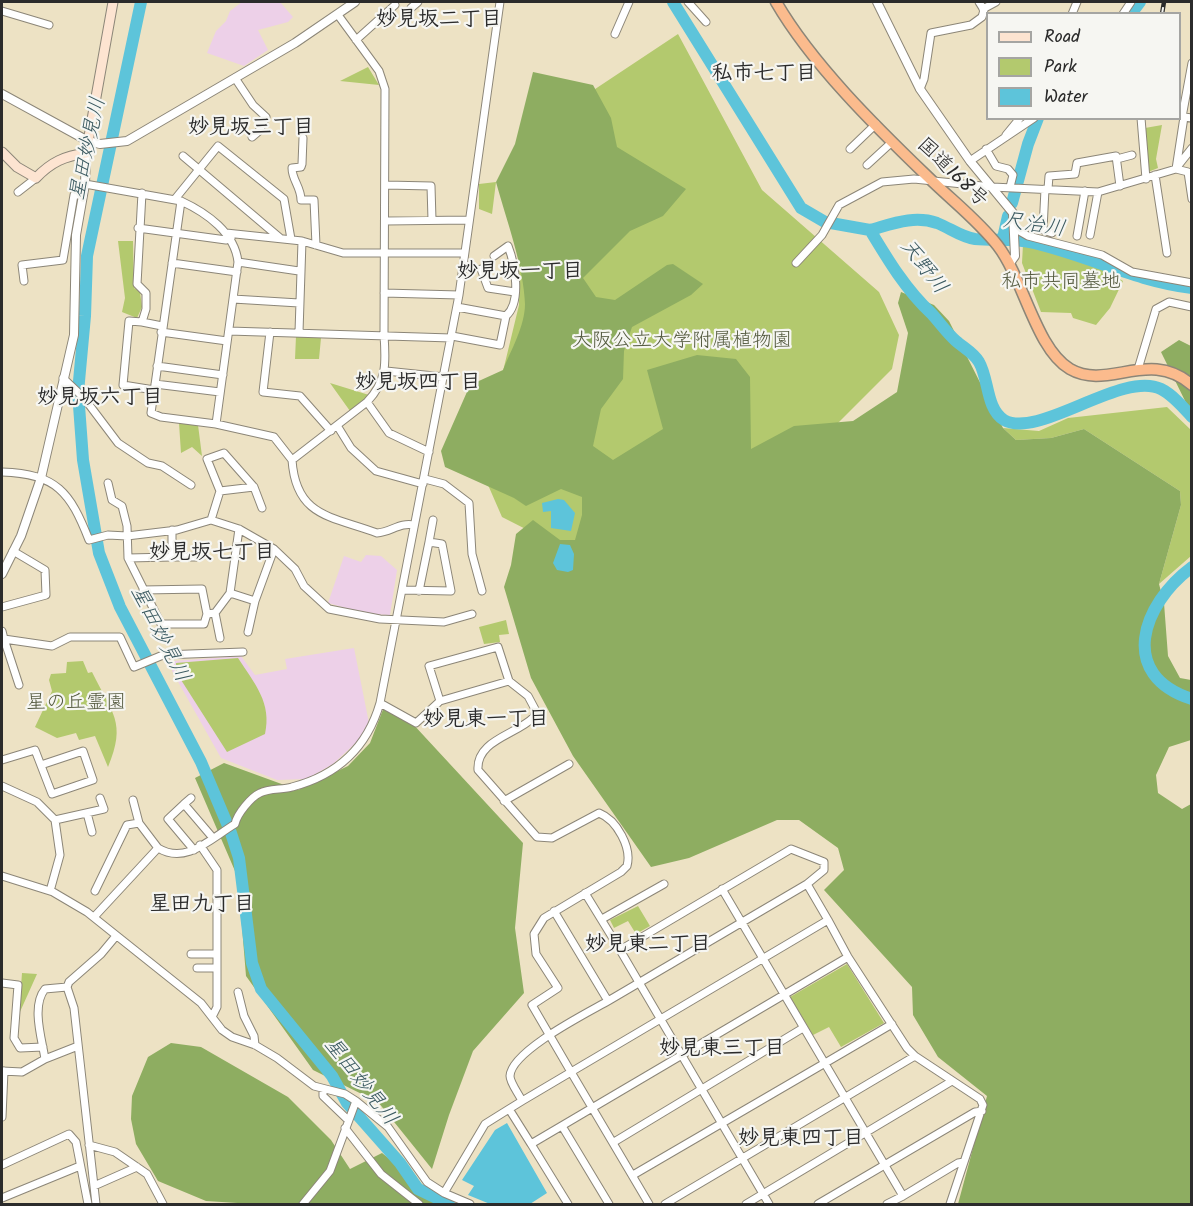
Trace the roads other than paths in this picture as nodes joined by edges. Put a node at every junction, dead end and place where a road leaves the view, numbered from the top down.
1 (4, 2) edge
2 (113, 2) edge
3 (355, 2) edge
4 (418, 2) edge
5 (500, 2) edge
6 (629, 2) edge
7 (776, 2) edge
8 (877, 2) edge
9 (996, 2) edge
10 (691, 3) edge
11 (395, 5) dead end
12 (981, 5) edge
13 (411, 8) dead end
14 (2, 9) edge
15 (338, 15) junction
16 (706, 22) dead end
17 (49, 25) dead end
18 (615, 34) dead end
19 (356, 40) junction
20 (1191, 63) edge
21 (236, 78) junction
22 (920, 89) junction
23 (2, 94) edge
24 (1185, 117) edge
25 (1018, 120) edge
26 (1031, 120) edge
27 (1141, 120) edge
28 (876, 124) junction
29 (252, 137) dead end
30 (303, 138) dead end
31 (1002, 139) junction
32 (88, 141) junction
33 (892, 142) junction
34 (1191, 148) edge
35 (850, 149) dead end
36 (986, 149) junction
37 (2, 152) edge
38 (86, 153) junction
39 (1132, 155) dead end
40 (183, 156) dead end
41 (1117, 159) junction
42 (970, 161) junction
43 (867, 165) dead end
44 (199, 167) junction
45 (1176, 169) junction
46 (1190, 172) edge
47 (1155, 175) junction
48 (36, 177) junction
49 (1146, 179) junction
50 (932, 181) junction
51 (386, 184) junction
52 (89, 185) junction
53 (1120, 186) junction
54 (992, 188) junction
55 (1014, 188) junction
56 (1046, 189) junction
57 (1085, 191) junction
58 (18, 192) dead end
59 (1098, 192) junction
60 (142, 193) junction
61 (83, 195) junction
62 (1191, 199) edge
63 (178, 200) junction
64 (386, 220) junction
65 (432, 220) junction
66 (469, 220) junction
67 (138, 228) junction
68 (1014, 228) junction
69 (1052, 233) dead end
70 (175, 234) junction
71 (1090, 235) dead end
72 (229, 236) junction
73 (1077, 236) dead end
74 (280, 238) junction
75 (291, 239) junction
76 (302, 240) junction
77 (316, 245) junction
78 (464, 253) junction
79 (1167, 253) dead end
80 (386, 254) junction
81 (494, 256) dead end
82 (238, 262) junction
83 (172, 263) junction
84 (796, 263) dead end
85 (1010, 263) junction
86 (481, 269) dead end
87 (299, 271) junction
88 (237, 272) junction
89 (24, 281) dead end
90 (1191, 283) edge
91 (515, 292) junction
92 (384, 293) junction
93 (459, 295) junction
94 (233, 299) junction
95 (299, 303) junction
96 (457, 307) junction
97 (1191, 307) edge
98 (506, 316) junction
99 (142, 322) junction
100 (162, 329) junction
101 (229, 331) junction
102 (270, 332) junction
103 (299, 332) junction
104 (384, 335) junction
105 (452, 337) junction
106 (227, 341) junction
107 (157, 366) junction
108 (1138, 369) junction
109 (386, 371) junction
110 (223, 375) junction
111 (444, 376) junction
112 (63, 378) junction
113 (1191, 385) edge
114 (154, 387) junction
115 (220, 392) junction
116 (367, 402) junction
117 (216, 424) junction
118 (338, 427) junction
119 (331, 431) junction
120 (429, 452) junction
121 (292, 460) junction
122 (2, 472) edge
123 (41, 478) junction
124 (424, 481) junction
125 (108, 483) dead end
126 (190, 485) dead end
127 (254, 487) junction
128 (220, 491) junction
129 (262, 508) dead end
130 (211, 519) junction
131 (433, 520) dead end
132 (414, 525) junction
133 (239, 529) junction
134 (172, 530) junction
135 (127, 536) junction
136 (429, 542) junction
137 (274, 549) junction
138 (13, 551) junction
139 (198, 556) dead end
140 (128, 558) junction
141 (172, 558) junction
142 (2, 574) edge
143 (143, 590) junction
144 (402, 590) junction
145 (419, 591) junction
146 (482, 591) dead end
147 (230, 593) junction
148 (255, 601) junction
149 (2, 607) edge
150 (215, 613) junction
151 (207, 614) junction
152 (472, 614) dead end
153 (396, 619) junction
154 (2, 631) edge
155 (248, 632) dead end
156 (220, 638) dead end
157 (4, 639) junction
158 (243, 652) dead end
159 (509, 681) junction
160 (19, 685) dead end
161 (440, 701) junction
162 (380, 703) junction
163 (2, 760) edge
164 (569, 764) dead end
165 (41, 765) junction
166 (2, 786) edge
167 (100, 798) dead end
168 (191, 798) dead end
169 (133, 800) dead end
170 (504, 801) junction
171 (184, 804) junction
172 (87, 813) junction
173 (55, 820) junction
174 (139, 823) junction
175 (92, 832) dead end
176 (213, 838) junction
177 (158, 848) junction
178 (197, 848) junction
179 (2, 876) edge
180 (664, 884) dead end
181 (807, 884) junction
182 (722, 889) junction
183 (50, 891) junction
184 (95, 891) dead end
185 (585, 893) junction
186 (554, 911) junction
187 (94, 917) junction
188 (602, 919) junction
189 (828, 920) junction
190 (741, 922) junction
191 (116, 936) junction
192 (620, 950) junction
193 (191, 954) dead end
194 (215, 954) junction
195 (848, 957) junction
196 (763, 958) junction
197 (215, 968) junction
198 (197, 969) dead end
199 (2, 983) edge
200 (639, 984) junction
201 (67, 987) junction
202 (238, 992) dead end
203 (785, 996) junction
204 (608, 1001) junction
205 (212, 1017) junction
206 (661, 1020) junction
207 (892, 1024) junction
208 (803, 1028) junction
209 (551, 1035) junction
210 (255, 1045) junction
211 (78, 1046) junction
212 (43, 1047) junction
213 (681, 1055) junction
214 (915, 1056) junction
215 (45, 1059) junction
216 (824, 1063) junction
217 (3, 1071) edge
218 (571, 1072) junction
219 (952, 1081) junction
220 (701, 1089) junction
221 (323, 1090) junction
222 (845, 1098) junction
223 (522, 1101) junction
224 (355, 1103) junction
225 (592, 1108) junction
226 (509, 1109) junction
227 (982, 1111) junction
228 (2, 1117) edge
229 (349, 1117) junction
230 (722, 1124) junction
231 (562, 1126) junction
232 (345, 1128) junction
233 (866, 1135) junction
234 (614, 1142) junction
235 (531, 1144) junction
236 (89, 1145) junction
237 (741, 1158) junction
238 (964, 1162) junction
239 (2, 1165) edge
240 (80, 1166) junction
241 (884, 1166) junction
242 (137, 1167) junction
243 (633, 1175) junction
244 (94, 1186) junction
245 (444, 1193) junction
246 (762, 1195) junction
247 (903, 1196) junction
248 (2, 1198) edge
249 (88, 1203) edge
250 (79, 1204) edge
251 (96, 1204) edge
252 (162, 1204) edge
253 (303, 1204) edge
254 (419, 1204) edge
255 (470, 1204) edge
256 (568, 1204) edge
257 (609, 1204) edge
258 (649, 1204) edge
259 (665, 1204) edge
260 (746, 1204) edge
261 (768, 1204) edge
262 (818, 1204) edge
263 (887, 1204) edge
264 (950, 1204) edge

1 - 14 street
2 - 32 main road
3 - 15 street
4 - 13 street
5 - 66 street
6 - 18 street
7 - 28 highway, 国道168号
8 - 22 street
9 - 12 street
10 - 16 street
11 - 19 street
12 - 22 street
14 - 17 street
15 - 19 street
15 - 21 street
19 - 51 street
20 - 24 street
21 - 29 street
21 - 32 street
22 - 42 street
23 - 32 street
24 - 45 street
25 - 31 street
26 - 31 street
27 - 49 street
28 - 33 highway, 国道168号
28 - 35 street
30 - 77 street
31 - 36 street
32 - 38 main road
33 - 43 street
33 - 50 highway, 国道168号
34 - 45 street
36 - 42 street
36 - 55 street
37 - 48 main road
38 - 48 main road
38 - 52 street
39 - 41 street
40 - 44 street
41 - 53 street
41 - 56 street
42 - 54 street
44 - 63 street
44 - 74 street
44 - 75 street
45 - 46 street
45 - 47 street
46 - 62 street
47 - 49 street
47 - 79 street
48 - 58 street
49 - 53 street
50 - 54 street
50 - 84 street
50 - 85 highway, 国道168号
51 - 64 street
51 - 65 street
52 - 60 street
52 - 61 street
53 - 59 street
54 - 55 street
54 - 68 street
55 - 56 street
56 - 57 street
56 - 69 street
57 - 59 street
57 - 73 street
59 - 71 street
60 - 63 street
60 - 67 street
61 - 89 street
61 - 112 street
63 - 70 street
63 - 72 street
64 - 65 street
64 - 80 street
65 - 66 street
66 - 78 street
67 - 70 street
67 - 99 street
68 - 85 street
68 - 90 street
70 - 72 street
70 - 83 street
72 - 74 street
72 - 82 street
74 - 75 street
75 - 76 street
76 - 77 street
76 - 87 street
77 - 80 street
78 - 80 street
78 - 93 street
80 - 92 street
81 - 91 street
82 - 87 street
82 - 88 street
83 - 88 street
83 - 100 street
85 - 108 highway, 国道168号
86 - 91 street
87 - 95 street
88 - 94 street
91 - 98 street
92 - 93 street
92 - 104 street
93 - 96 street
94 - 95 street
94 - 101 street
95 - 103 street
96 - 98 street
96 - 105 street
97 - 108 street
98 - 105 street
99 - 100 street
99 - 114 street
100 - 106 street
100 - 107 street
101 - 102 street
101 - 106 street
102 - 103 street
102 - 119 street
103 - 104 street
104 - 105 street
104 - 109 street
105 - 111 street
106 - 110 street
107 - 110 street
107 - 114 street
108 - 113 highway, 国道168号
109 - 111 street
109 - 116 street
110 - 115 street
111 - 120 street
112 - 123 street
112 - 126 street
114 - 115 street
114 - 117 street
115 - 117 street
116 - 118 street
116 - 120 street
117 - 121 street
118 - 119 street
118 - 124 street
119 - 121 street
120 - 124 street
121 - 132 street
122 - 123 street
123 - 135 street
123 - 138 street
124 - 132 street
124 - 146 street
125 - 135 street
127 - 128 street
127 - 128 street
127 - 129 street
128 - 130 street
130 - 133 street
130 - 134 street
131 - 136 street
132 - 144 street
133 - 137 street
133 - 147 street
134 - 135 street
134 - 141 street
135 - 140 street
136 - 145 street
136 - 145 street
137 - 148 street
137 - 153 street
138 - 142 street
138 - 149 street
139 - 141 street
140 - 141 street
140 - 143 street
143 - 151 street
143 - 151 street
144 - 145 street
144 - 153 street
147 - 148 street
147 - 150 street
148 - 155 street
150 - 151 street
150 - 156 street
152 - 153 street
153 - 162 street
154 - 157 street
157 - 158 street
157 - 160 street
159 - 161 street
159 - 161 street
159 - 170 street
161 - 162 street
162 - 176 street
163 - 165 street
164 - 170 street
165 - 165 street
166 - 173 street
167 - 172 street
168 - 171 street
169 - 174 street
170 - 185 street
171 - 176 street
171 - 178 street
172 - 173 street
172 - 175 street
173 - 183 street
174 - 177 street
174 - 184 street
176 - 178 street
177 - 178 street
177 - 187 street
178 - 194 street
179 - 183 street
180 - 188 street
181 - 182 street
181 - 189 street
181 - 190 street
182 - 190 street
182 - 192 street
183 - 187 street
185 - 186 street
185 - 188 street
186 - 204 street
186 - 209 street
187 - 191 street
188 - 192 street
189 - 195 street
189 - 196 street
190 - 196 street
190 - 200 street
191 - 201 street
191 - 205 street
192 - 200 street
193 - 194 street
194 - 197 street
195 - 203 street
195 - 207 street
196 - 203 street
196 - 206 street
197 - 198 street
197 - 205 street
199 - 212 street
200 - 204 street
200 - 206 street
201 - 211 street
201 - 212 street
202 - 210 street
203 - 208 street
203 - 213 street
204 - 209 street
205 - 210 street
206 - 213 street
206 - 218 street
207 - 214 street
207 - 216 street
208 - 216 street
208 - 220 street
209 - 218 street
209 - 223 street
210 - 221 street
211 - 215 street
211 - 236 street
212 - 215 street
213 - 220 street
213 - 225 street
214 - 219 street
214 - 222 street
215 - 217 street
216 - 222 street
216 - 230 street
217 - 228 street
218 - 223 street
218 - 225 street
219 - 227 street
219 - 233 street
220 - 230 street
220 - 234 street
221 - 224 street
221 - 229 street
222 - 233 street
222 - 237 street
223 - 226 street
224 - 229 street
224 - 245 street
225 - 231 street
225 - 234 street
226 - 235 street
226 - 245 street
227 - 238 street
227 - 241 street
229 - 232 street
230 - 237 street
230 - 243 street
231 - 235 street
231 - 257 street
232 - 253 street
232 - 254 street
233 - 241 street
233 - 246 street
234 - 243 street
235 - 256 street
236 - 242 street
236 - 244 street
237 - 246 street
237 - 259 street
238 - 247 street
238 - 264 street
239 - 240 street
240 - 248 street
240 - 249 street
241 - 247 street
241 - 262 street
242 - 244 street
242 - 252 street
243 - 258 street
244 - 251 street
245 - 255 street
246 - 260 street
246 - 261 street
247 - 263 street
249 - 250 street

